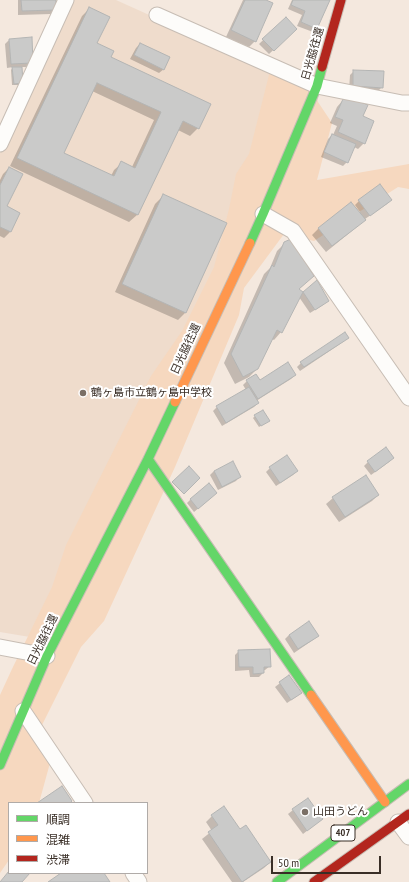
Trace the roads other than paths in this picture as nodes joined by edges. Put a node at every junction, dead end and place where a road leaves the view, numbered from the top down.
1 (66, 0) edge
2 (341, 0) edge
3 (157, 15) dead end
4 (317, 86) junction
5 (409, 103) edge
6 (0, 144) edge
7 (263, 214) junction
8 (409, 398) edge
9 (148, 459) junction
10 (0, 647) edge
11 (47, 656) junction
12 (23, 711) junction
13 (0, 765) edge
14 (409, 784) edge
15 (84, 802) edge
16 (385, 802) junction
17 (404, 818) edge
18 (409, 837) edge
19 (277, 882) edge
20 (314, 882) edge

1 - 6 street
2 - 4 main road, 日光脇往還
3 - 4 street
4 - 5 street
4 - 7 main road, 日光脇往還
7 - 8 street
7 - 9 main road, 日光脇往還
9 - 11 main road, 日光脇往還
9 - 16 main road
10 - 11 street
11 - 12 main road, 日光脇往還
12 - 13 main road, 日光脇往還
12 - 15 street
14 - 16 main road, 407
16 - 19 main road, 407
17 - 18 street
17 - 20 main road, 407

